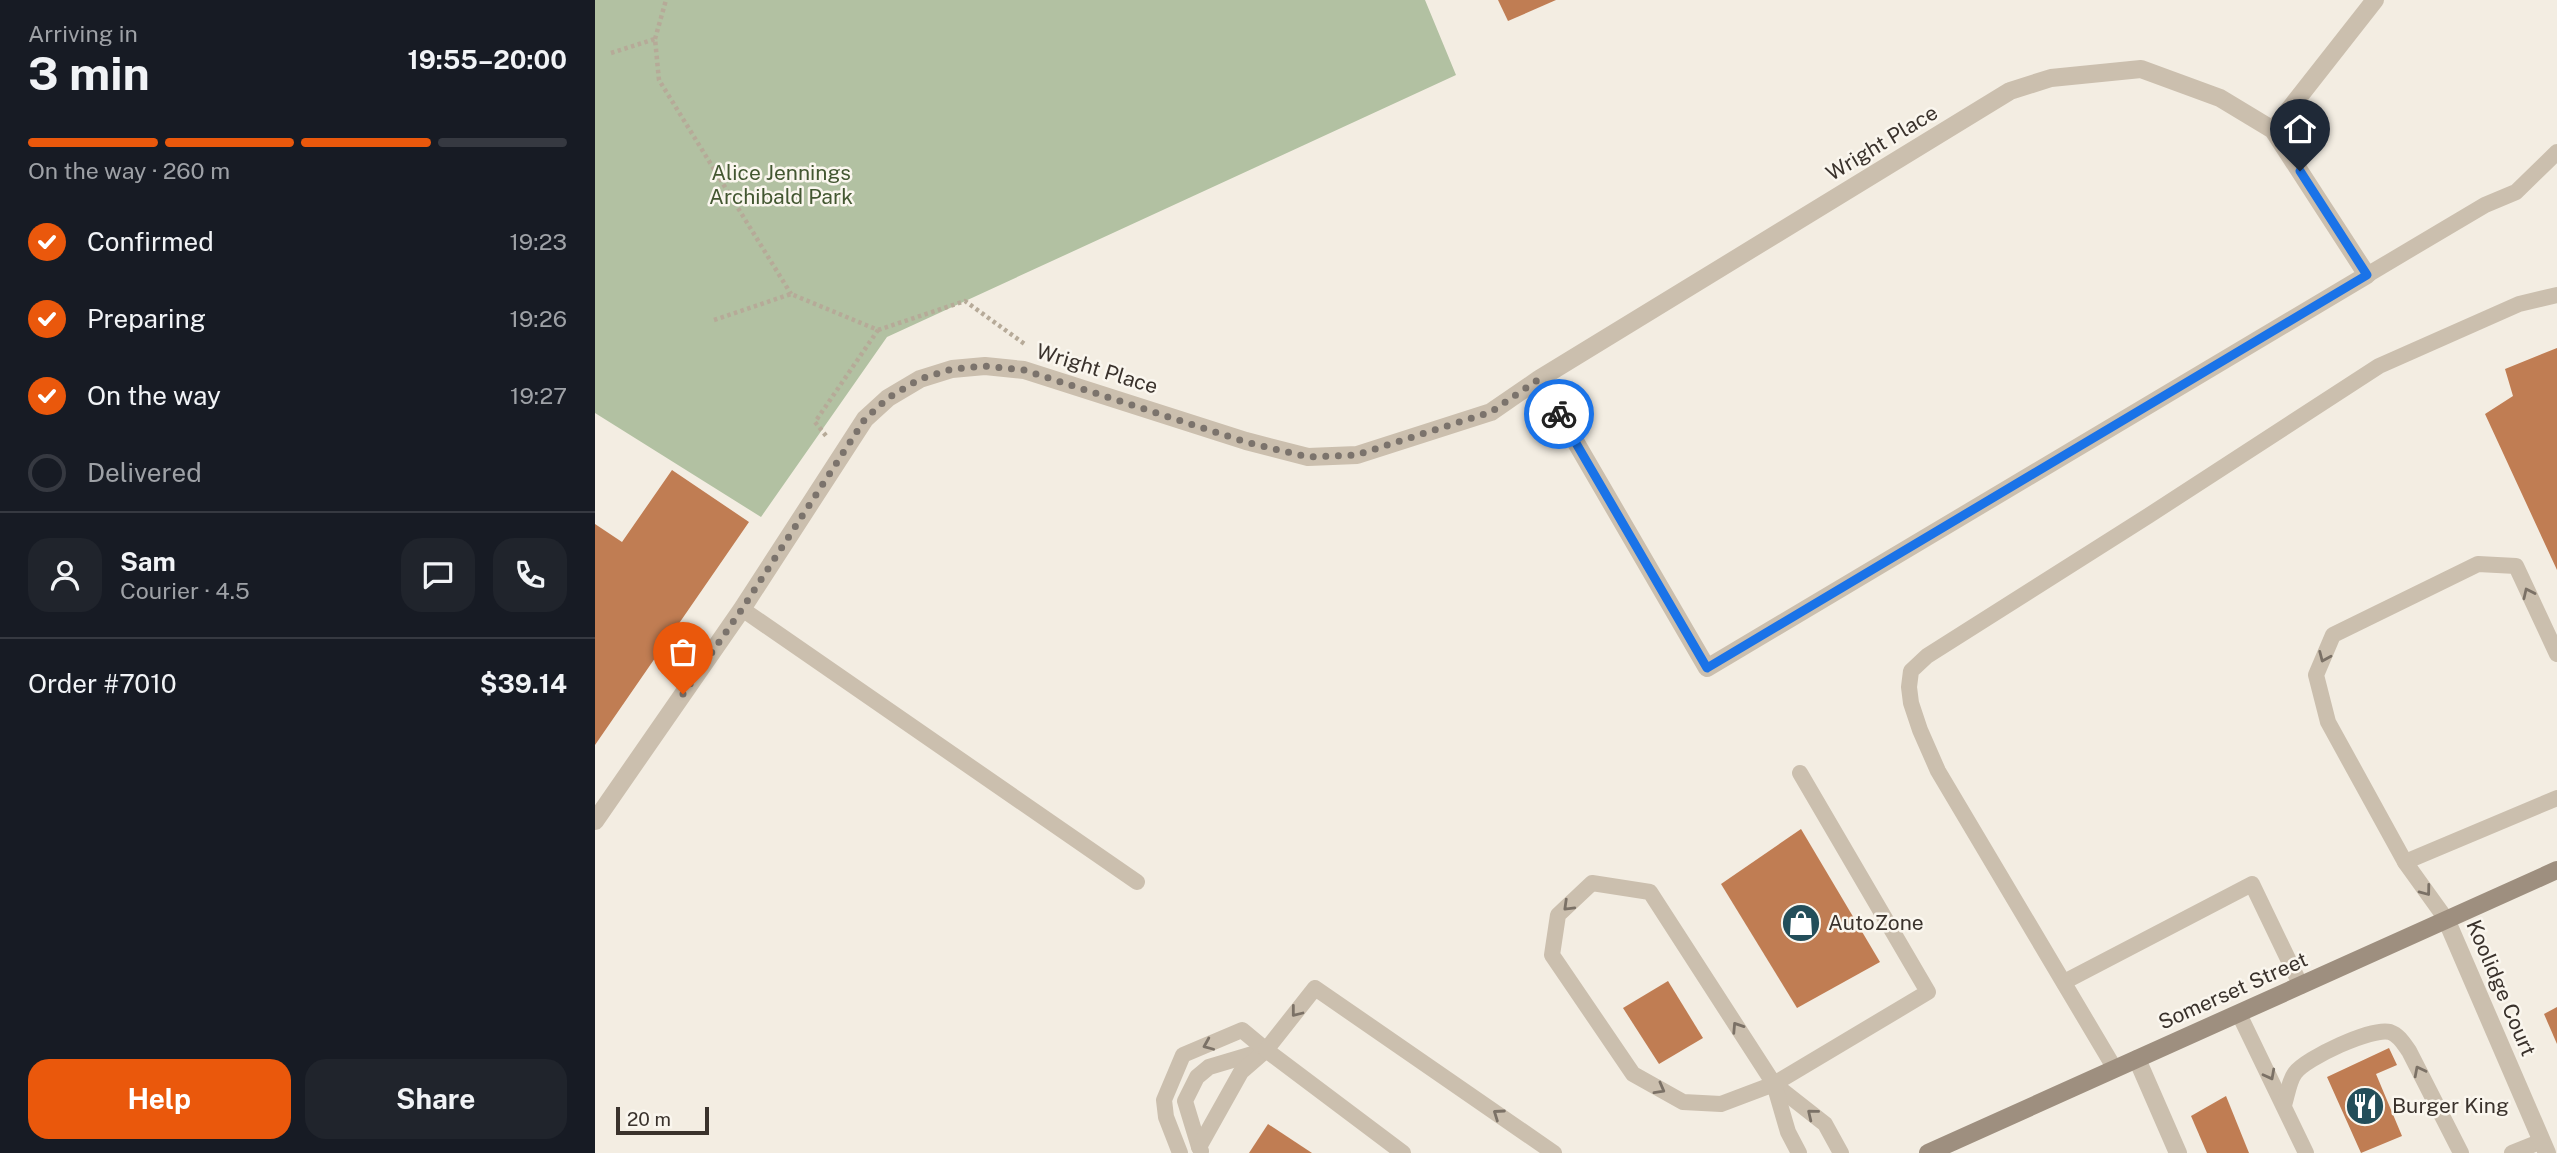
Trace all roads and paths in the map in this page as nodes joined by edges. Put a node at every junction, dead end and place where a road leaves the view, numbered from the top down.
1 (666, 0) edge
2 (2375, 0) edge
3 (655, 39) junction
4 (611, 53) dead end
5 (2273, 130) junction
6 (2557, 152) edge
7 (2367, 275) junction
8 (791, 294) junction
9 (2557, 295) edge
10 (713, 320) dead end
11 (878, 330) junction
12 (1054, 378) junction
13 (1539, 379) junction
14 (841, 453) junction
15 (742, 609) junction
16 (2557, 654) edge
17 (1800, 773) dead end
18 (2557, 798) edge
19 (595, 821) edge
20 (2405, 862) junction
21 (2557, 870) edge
22 (1137, 882) dead end
23 (2447, 919) junction
24 (2064, 982) junction
25 (2301, 986) junction
26 (2239, 1014) junction
27 (1266, 1050) junction
28 (2137, 1059) junction
29 (2115, 1069) junction
30 (1774, 1084) junction
31 (2284, 1105) junction
32 (2549, 1143) edge
33 (1201, 1150) edge
34 (1180, 1153) edge
35 (1403, 1153) edge
36 (1554, 1153) edge
37 (1799, 1153) edge
38 (1841, 1153) edge
39 (1928, 1153) edge
40 (2178, 1153) edge
41 (2306, 1153) edge
42 (2462, 1153) edge
43 (2512, 1153) edge

1 - 3 path
2 - 5 street
3 - 4 path
3 - 8 path
5 - 7 street, Wright Place
5 - 13 street, Wright Place
6 - 7 lane
7 - 13 street
8 - 10 path
8 - 11 path
9 - 24 lane
11 - 12 path
11 - 14 path
12 - 13 street, Wright Place
12 - 14 street, Wright Place
14 - 15 street, Wright Place
15 - 19 street, Wright Place
15 - 22 lane
16 -> 20 lane
17 - 30 lane
18 - 20 lane
20 -> 23 lane
21 - 23 main road, Somerset Street
23 - 25 main road, Somerset Street
23 - 32 street, Koolidge Court
24 - 25 lane
24 - 29 lane
25 - 26 main road, Somerset Street
26 - 28 main road, Somerset Street
26 -> 31 lane
27 - 33 lane
27 - 33 lane
27 -> 34 lane
27 - 35 lane
36 -> 27 lane
28 - 29 main road, Somerset Street
28 - 40 street
29 - 39 main road, Somerset Street
30 -> 30 lane
30 - 37 lane
38 -> 30 lane
31 - 41 lane
42 -> 31 lane
32 - 43 lane

